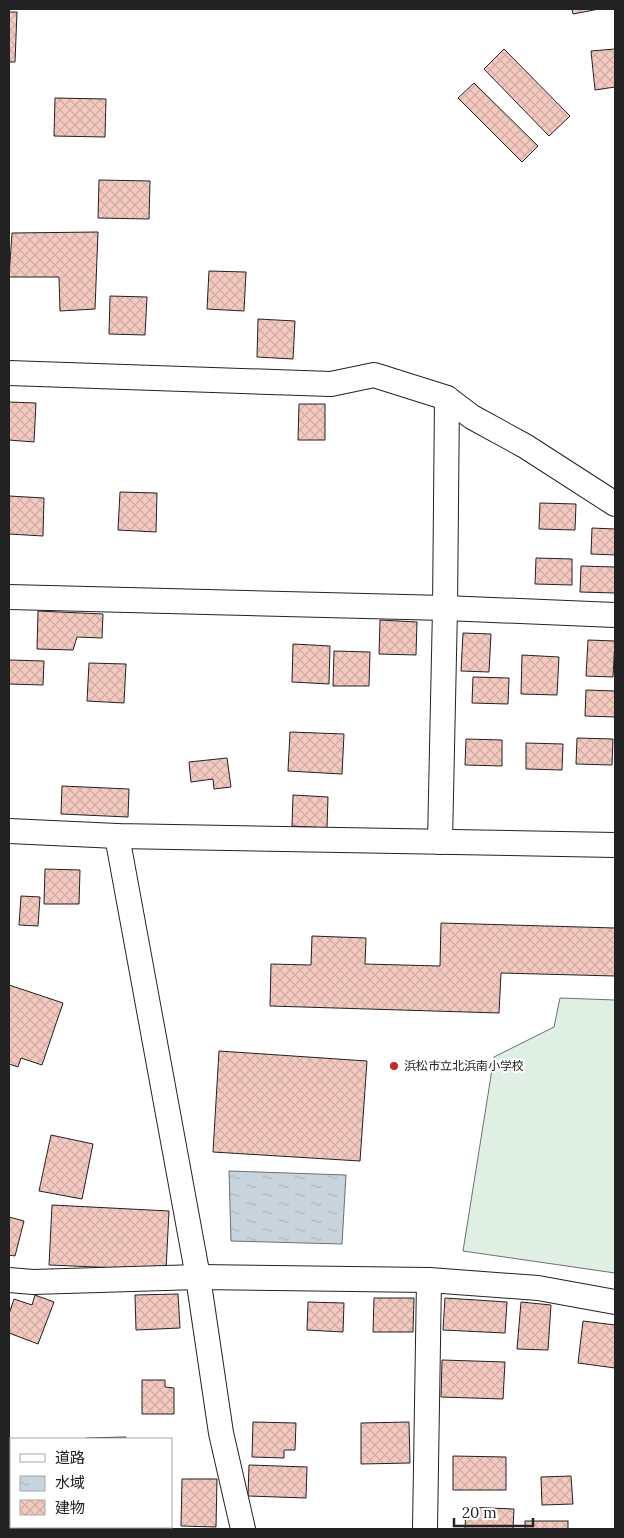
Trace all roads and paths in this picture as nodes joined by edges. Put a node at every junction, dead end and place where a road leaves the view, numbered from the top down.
1 (9, 373) edge
2 (447, 398) junction
3 (615, 504) edge
4 (9, 597) edge
5 (445, 608) junction
6 (615, 615) edge
7 (9, 831) edge
8 (117, 836) junction
9 (440, 842) junction
10 (615, 845) edge
11 (198, 1277) junction
12 (9, 1280) edge
13 (429, 1280) junction
14 (615, 1302) edge
15 (243, 1529) edge
16 (426, 1529) edge

1 - 2 street
2 - 3 street
2 - 5 street
4 - 5 street
5 - 6 street
5 - 9 street
7 - 8 street
8 - 9 street
8 - 11 street
9 - 10 street
11 - 12 street
11 - 13 street
11 - 15 street
13 - 14 street
13 - 16 street

